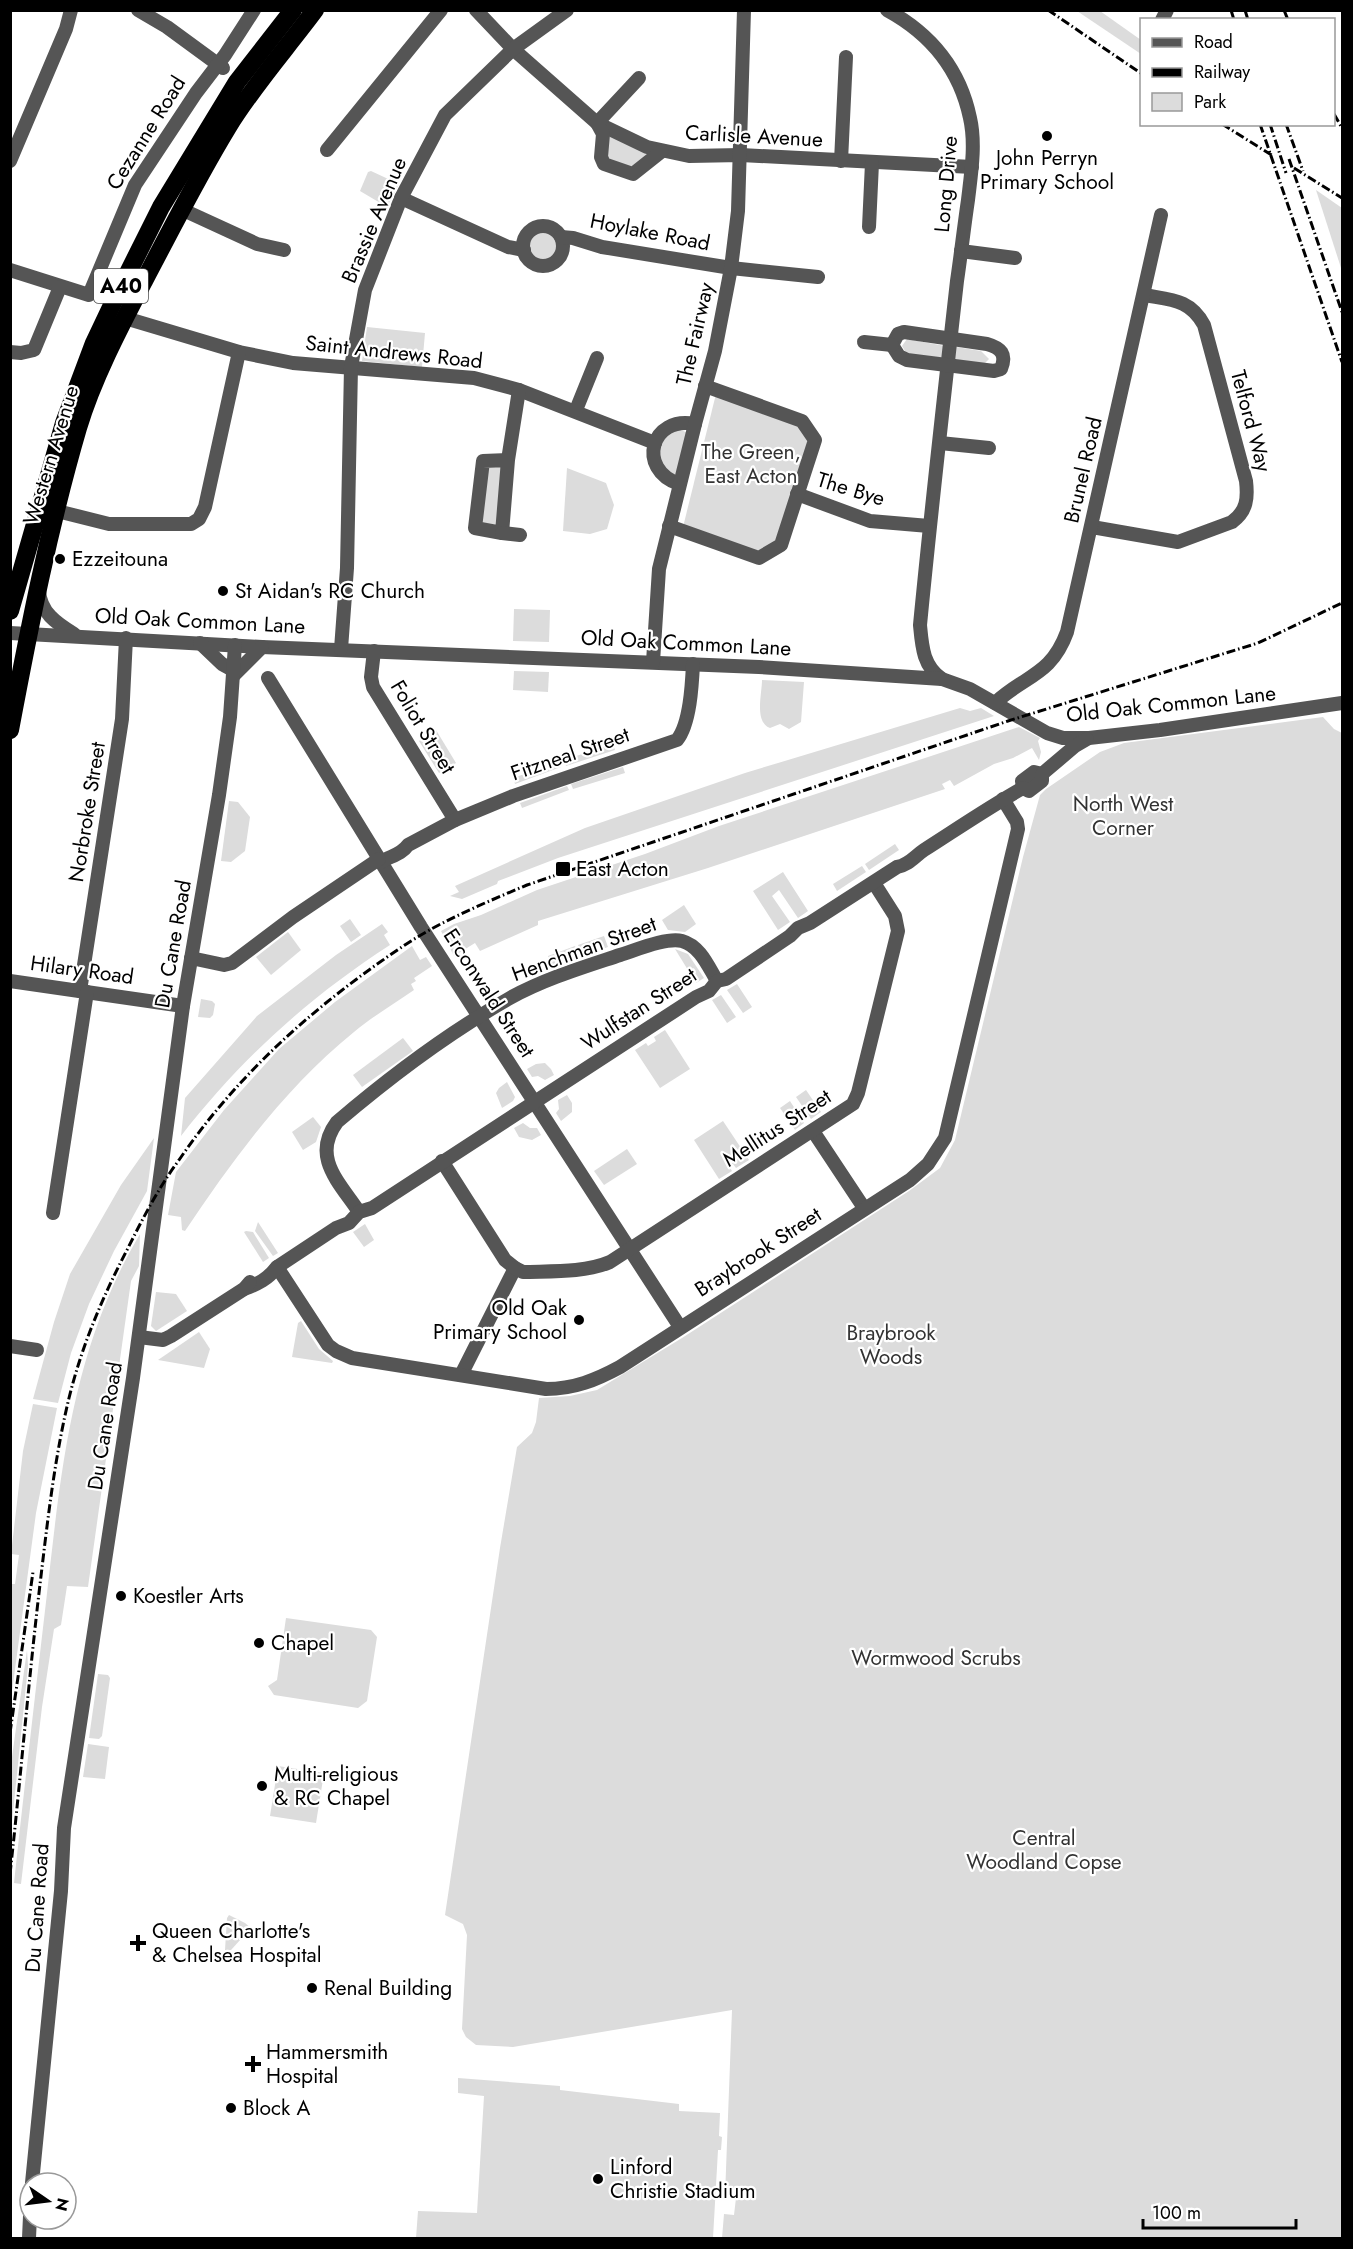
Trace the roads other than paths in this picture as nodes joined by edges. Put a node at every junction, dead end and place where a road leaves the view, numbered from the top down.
1 (71, 10) edge
2 (138, 10) edge
3 (254, 10) edge
4 (293, 10) edge
5 (315, 10) edge
6 (441, 10) edge
7 (476, 10) edge
8 (567, 10) edge
9 (744, 10) edge
10 (887, 10) edge
11 (513, 49) junction
12 (846, 57) dead end
13 (221, 66) junction
14 (639, 78) dead end
15 (597, 123) junction
16 (327, 150) dead end
17 (662, 151) junction
18 (741, 156) junction
19 (10, 161) edge
20 (841, 161) junction
21 (872, 163) junction
22 (972, 166) junction
23 (401, 198) junction
24 (182, 208) junction
25 (1161, 215) dead end
26 (869, 227) dead end
27 (561, 237) junction
28 (284, 250) dead end
29 (524, 250) junction
30 (961, 251) junction
31 (1015, 258) dead end
32 (731, 268) junction
33 (10, 270) edge
34 (818, 277) dead end
35 (60, 287) junction
36 (1144, 295) junction
37 (124, 318) junction
38 (951, 338) junction
39 (864, 342) dead end
40 (892, 345) junction
41 (10, 352) edge
42 (239, 352) junction
43 (597, 358) dead end
44 (948, 365) junction
45 (351, 367) junction
46 (705, 386) junction
47 (519, 390) junction
48 (576, 410) junction
49 (694, 424) junction
50 (655, 443) junction
51 (940, 443) junction
52 (989, 448) dead end
53 (508, 460) junction
54 (679, 484) junction
55 (797, 494) junction
56 (57, 511) junction
57 (669, 526) junction
58 (929, 526) junction
59 (1092, 527) junction
60 (502, 533) junction
61 (520, 535) dead end
62 (39, 585) junction
63 (13, 596) edge
64 (10, 611) edge
65 (19, 633) edge
66 (77, 635) junction
67 (126, 638) junction
68 (200, 643) junction
69 (235, 645) junction
70 (262, 647) junction
71 (341, 649) junction
72 (374, 651) junction
73 (653, 662) junction
74 (693, 664) junction
75 (233, 673) junction
76 (268, 678) dead end
77 (942, 679) junction
78 (995, 703) junction
79 (1342, 703) edge
80 (10, 730) edge
81 (1089, 738) junction
82 (1003, 799) junction
83 (455, 820) junction
84 (384, 858) junction
85 (874, 883) junction
86 (191, 958) junction
87 (10, 981) edge
88 (717, 981) junction
89 (83, 992) junction
90 (183, 1006) junction
91 (479, 1018) junction
92 (535, 1103) junction
93 (813, 1131) junction
94 (442, 1161) junction
95 (864, 1208) junction
96 (359, 1212) junction
97 (53, 1213) dead end
98 (629, 1248) junction
99 (277, 1267) junction
100 (515, 1268) junction
101 (680, 1327) junction
102 (139, 1337) junction
103 (10, 1346) edge
104 (37, 1350) dead end
105 (461, 1375) junction
106 (33, 2171) edge

1 - 19 street
2 - 13 street
3 - 13 street, Cezanne Road
4 - 63 highway, Western Avenue / A40
5 - 24 highway, Western Avenue / A40
6 - 16 street
7 - 11 street, Carlisle Avenue
8 - 11 street, Brassie Avenue
9 - 18 street, The Fairway
10 - 22 street, Long Drive
11 - 15 street, Carlisle Avenue
11 - 23 street, Brassie Avenue
12 - 20 street
13 - 35 street, Cezanne Road
14 - 15 street
15 - 17 street, Carlisle Avenue
15 - 17 street
17 - 18 street, Carlisle Avenue
18 - 20 street, Carlisle Avenue
18 - 32 street, The Fairway
20 - 21 street, Carlisle Avenue
21 - 22 street, Carlisle Avenue
21 - 26 street
22 - 30 street, Long Drive
23 - 29 street, Hoylake Road
23 - 45 street, Brassie Avenue
24 - 28 street
24 - 37 highway, Western Avenue / A40
25 - 36 street, Brunel Road
27 - 29 street, Hoylake Road
27 - 29 street, Hoylake Road
27 - 32 street, Hoylake Road
30 - 31 street, Long Drive
30 - 38 street, Long Drive
32 - 34 street, Hoylake Road
32 - 46 street, The Fairway
33 - 35 street
35 - 41 street
36 - 59 street, Brunel Road
36 - 59 street, Telford Way
37 - 42 street, Saint Andrews Road
37 - 56 highway, Western Avenue / A40
38 - 40 street
38 - 44 street, Long Drive
38 - 44 street
39 - 40 street
40 - 44 street
42 - 45 street, Saint Andrews Road
42 - 56 street
43 - 48 street
44 - 51 street, Long Drive
45 - 47 street, Saint Andrews Road
45 - 71 street, Brassie Avenue
46 - 49 street, The Fairway
46 - 55 street
47 - 48 street, Saint Andrews Road
47 - 53 street
48 - 50 street, Saint Andrews Road
49 - 50 street
49 - 54 street, The Fairway
50 - 54 street
51 - 52 street
51 - 58 street, Long Drive
53 - 60 street
53 - 60 street
54 - 57 street, The Fairway
55 - 57 street
55 - 58 street, The Bye
56 - 62 highway, Western Avenue / A40
57 - 73 street, The Fairway
58 - 77 street, Long Drive
59 - 78 street, Brunel Road
60 - 61 street
62 - 65 highway, Western Avenue / A40
62 - 66 street
63 - 64 highway, Western Avenue / A40
65 - 66 street, Old Oak Common Lane
65 - 80 highway, Western Avenue / A40
66 - 67 street, Old Oak Common Lane
67 - 68 street, Old Oak Common Lane
67 - 89 street, Norbroke Street
68 - 69 street, Old Oak Common Lane
68 - 75 street
69 - 70 street, Old Oak Common Lane
69 - 75 street, Du Cane Road
70 - 71 street, Old Oak Common Lane
70 - 75 street
71 - 72 street, Old Oak Common Lane
72 - 73 street, Old Oak Common Lane
72 - 83 street, Foliot Street
73 - 74 street, Old Oak Common Lane
74 - 77 street, Old Oak Common Lane
74 - 83 street, Fitzneal Street
75 - 86 street, Du Cane Road
76 - 84 street, Erconwald Street
77 - 78 street, Old Oak Common Lane
78 - 81 street, Old Oak Common Lane
79 - 81 street, Old Oak Common Lane
81 - 82 street, Wulfstan Street
82 - 85 street, Wulfstan Street
82 - 95 street, Braybrook Street
83 - 84 street, Fitzneal Street
84 - 86 street
84 - 91 street, Erconwald Street
85 - 88 street, Wulfstan Street
85 - 93 street, Mellitus Street
86 - 90 street, Du Cane Road
87 - 89 street, Hilary Road
88 - 91 street, Henchman Street
88 - 92 street, Wulfstan Street
89 - 90 street, Hilary Road
89 - 97 street, Norbroke Street
90 - 102 street, Du Cane Road
91 - 92 street, Erconwald Street
91 - 96 street, Henchman Street
92 - 94 street, Wulfstan Street
92 - 98 street, Erconwald Street
93 - 95 street
93 - 98 street, Mellitus Street
94 - 96 street, Wulfstan Street
94 - 100 street
95 - 101 street, Braybrook Street
96 - 99 street, Wulfstan Street
98 - 100 street, Mellitus Street
98 - 101 street, Erconwald Street
99 - 102 street, Wulfstan Street
99 - 105 street, Braybrook Street
100 - 105 street
101 - 105 street, Braybrook Street
102 - 106 street, Du Cane Road
103 - 104 street

